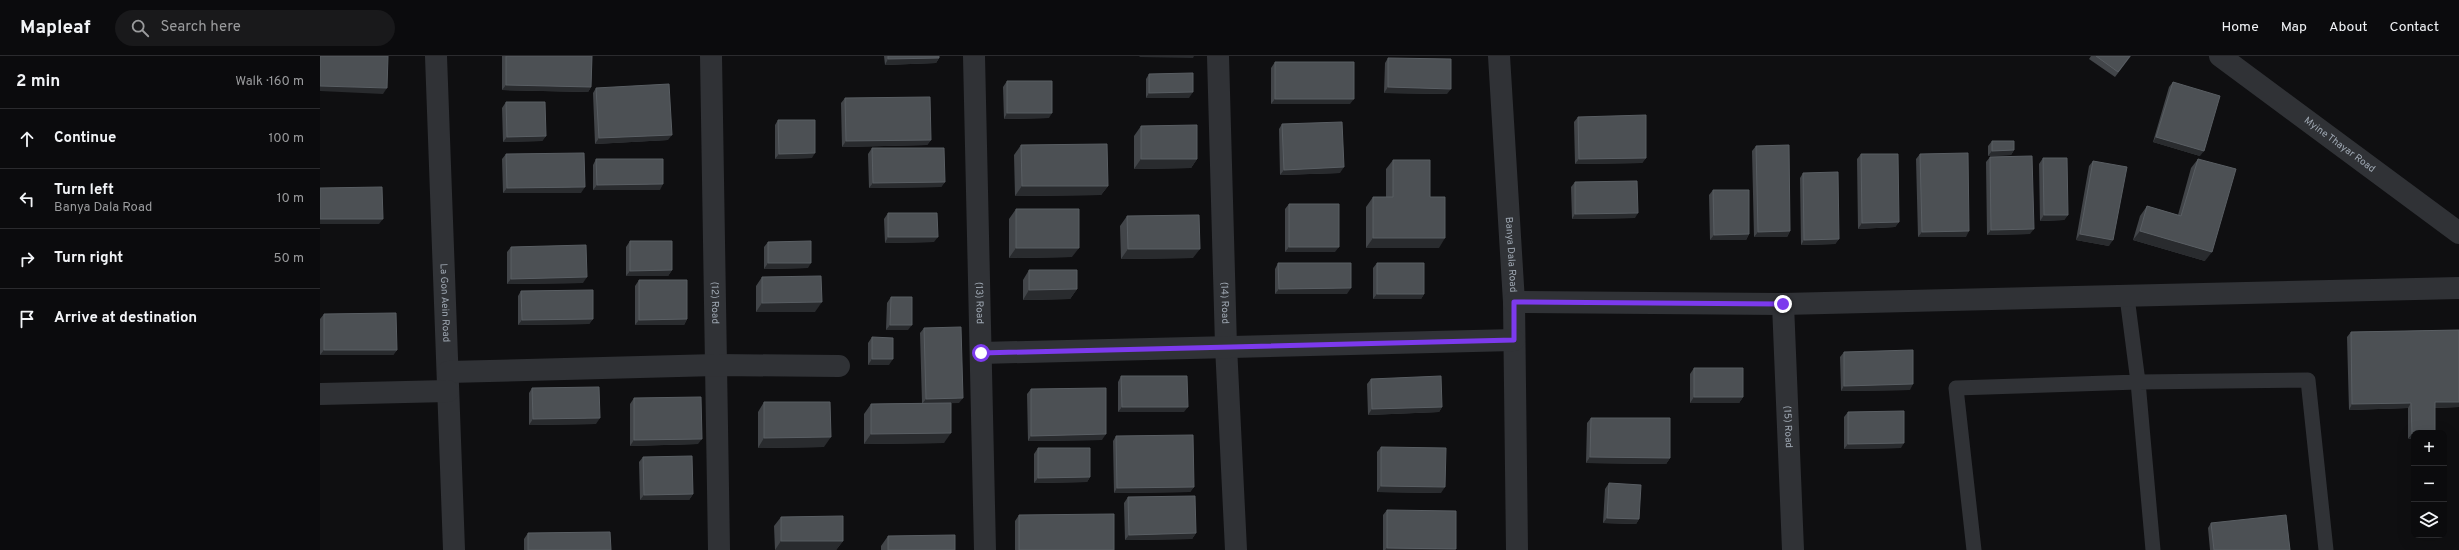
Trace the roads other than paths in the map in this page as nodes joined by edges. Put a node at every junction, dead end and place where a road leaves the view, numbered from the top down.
1 (436, 56) edge
2 (711, 56) edge
3 (974, 56) edge
4 (1218, 56) edge
5 (1499, 56) edge
6 (2220, 56) edge
7 (2459, 232) edge
8 (2459, 288) edge
9 (2127, 297) junction
10 (1514, 302) junction
11 (1783, 304) junction
12 (1514, 340) junction
13 (1226, 346) junction
14 (981, 353) junction
15 (716, 365) junction
16 (839, 366) dead end
17 (448, 382) junction
18 (2138, 382) junction
19 (320, 394) edge
20 (454, 550) edge
21 (719, 550) edge
22 (985, 550) edge
23 (1236, 550) edge
24 (1517, 550) edge
25 (1793, 550) edge
26 (1974, 550) edge
27 (2153, 550) edge
28 (2326, 550) edge

1 - 17 street, La Gon Aein Road
2 - 15 street, (12) Road
3 - 14 street, (13) Road
4 - 13 street, (14) Road
5 - 10 street, Banya Dala Road
6 - 7 street, Myine Thayar Road
8 - 9 street
9 - 11 street
9 - 18 lane
10 - 11 street
10 - 12 street, Banya Dala Road
11 - 25 street, (15) Road
12 - 13 street
12 - 24 street, Banya Dala Road
13 - 14 street
13 - 23 street, (14) Road
14 - 22 street, (13) Road
15 - 16 street
15 - 17 street
15 - 21 street, (12) Road
17 - 19 street
17 - 20 street, La Gon Aein Road
18 - 26 lane
18 - 27 lane
18 - 28 lane

